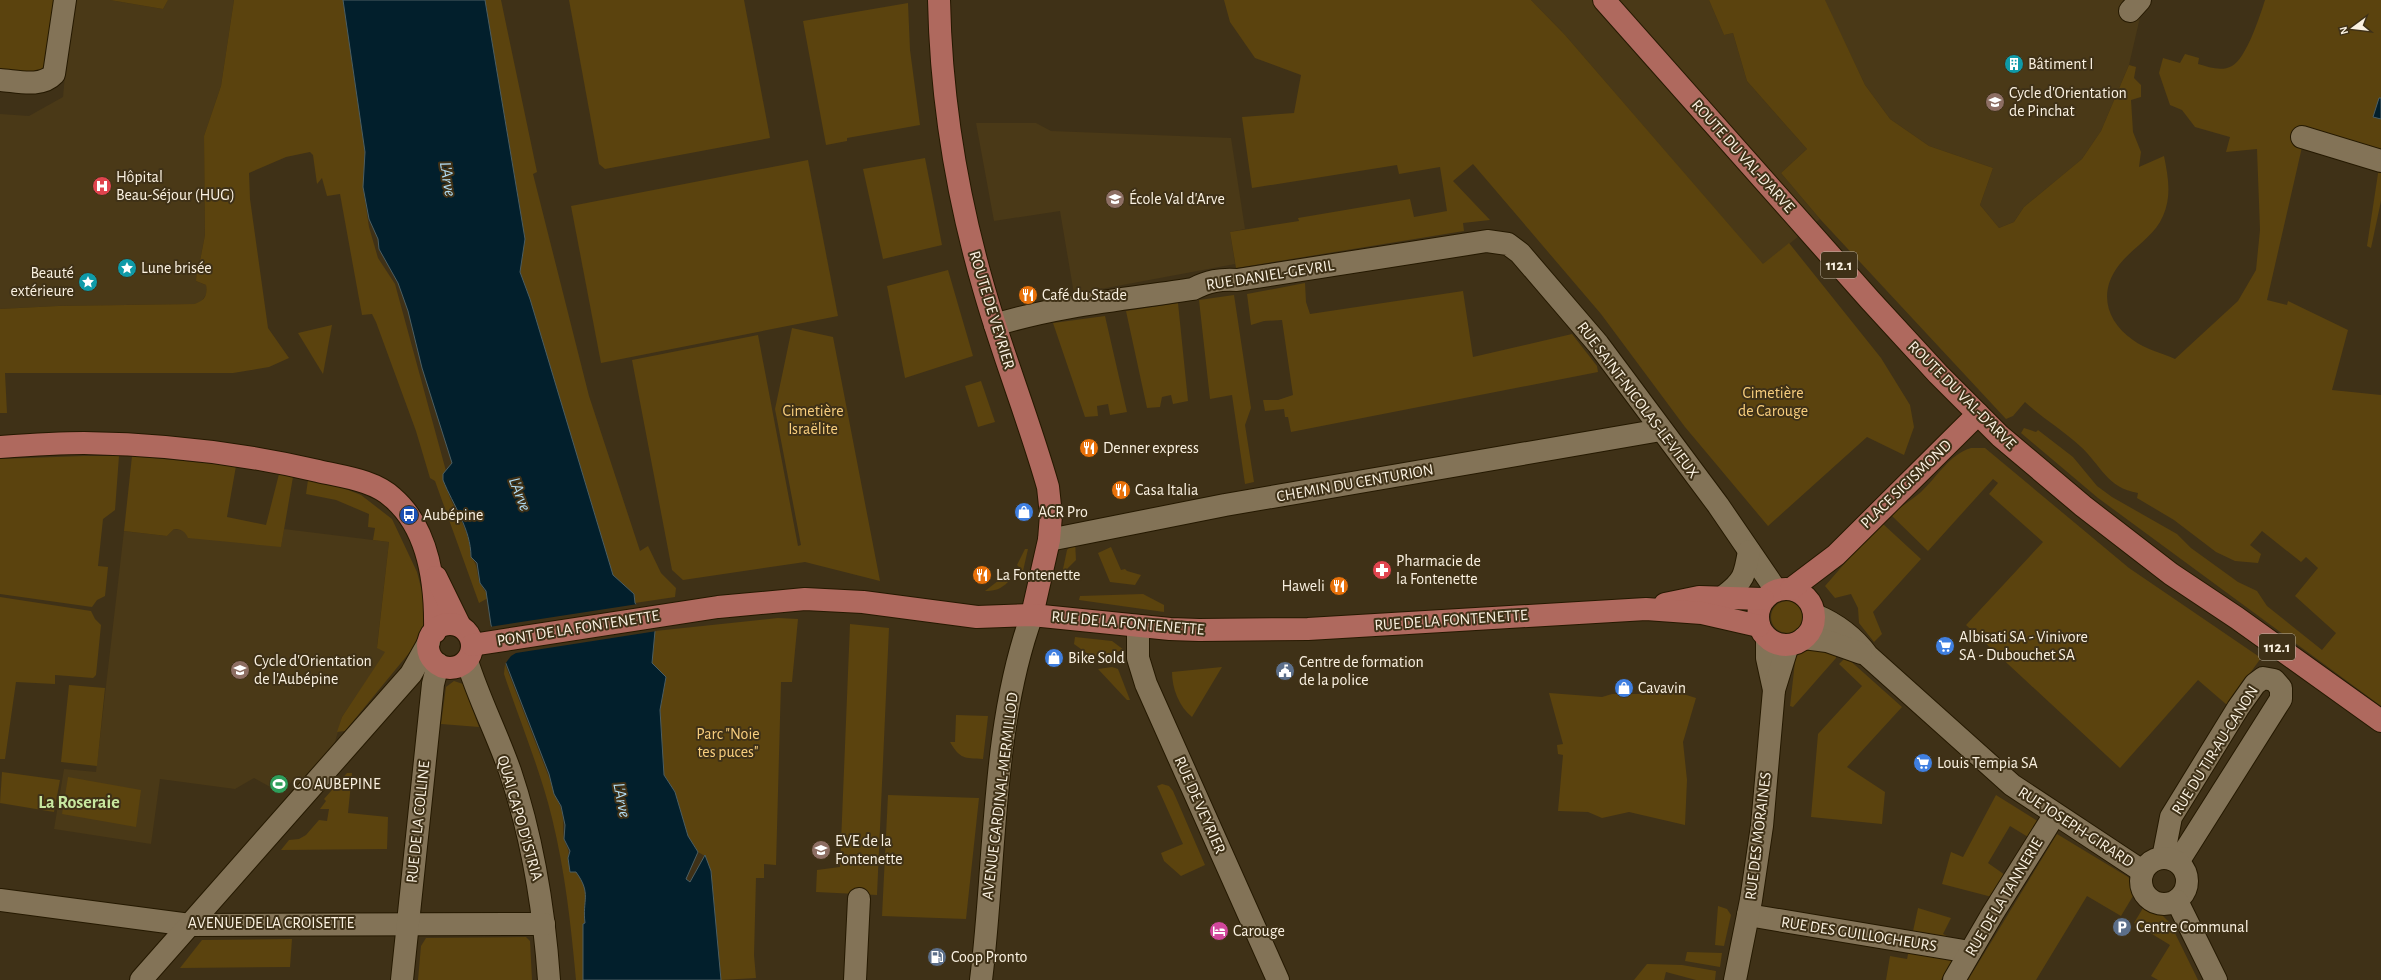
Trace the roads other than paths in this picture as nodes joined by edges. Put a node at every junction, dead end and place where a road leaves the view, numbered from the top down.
1 (65, 0) edge
2 (939, 0) edge
3 (1604, 0) edge
4 (0, 80) edge
5 (2302, 137) dead end
6 (2381, 161) edge
7 (1520, 253) joint
8 (995, 325) junction
9 (1978, 414) junction
10 (1661, 430) junction
11 (0, 447) edge
12 (1049, 540) junction
13 (1749, 551) junction
14 (1836, 555) junction
15 (431, 567) junction
16 (1776, 593) junction
17 (1724, 596) junction
18 (1813, 607) junction
19 (1646, 610) junction
20 (684, 612) joint
21 (1032, 615) junction
22 (460, 626) junction
23 (1138, 626) junction
24 (1763, 632) junction
25 (432, 637) junction
26 (1796, 642) junction
27 (476, 649) junction
28 (1868, 656) junction
29 (438, 664) junction
30 (1774, 690) junction
31 (2381, 721) edge
32 (2055, 814) junction
33 (2170, 860) junction
34 (2142, 871) junction
35 (859, 899) dead end
36 (0, 900) edge
37 (2177, 901) junction
38 (1748, 915) junction
39 (408, 923) junction
40 (544, 924) junction
41 (190, 925) junction
42 (1970, 952) junction
43 (141, 980) edge
44 (402, 980) edge
45 (549, 980) edge
46 (855, 980) edge
47 (981, 980) edge
48 (1278, 980) edge
49 (1735, 980) edge
50 (1954, 980) edge
51 (2216, 980) edge

1 - 4 street
2 - 8 main road, ROUTE DE VEYRIER
3 - 9 main road, ROUTE DU VAL-D'ARVE / 112.1
5 - 6 street
7 - 8 street, RUE DANIEL-GEVRIL
7 - 10 street, RUE SAINT-NICOLAS-LE-VIEUX
8 - 12 main road, ROUTE DE VEYRIER
9 - 14 main road, PLACE SIGISMOND
9 - 31 main road, ROUTE DU VAL-D'ARVE / 112.1
10 - 12 street, CHEMIN DU CENTURION
10 - 13 street, RUE SAINT-NICOLAS-LE-VIEUX
11 - 15 main road
12 - 21 main road, ROUTE DE VEYRIER
13 - 16 street, RUE SAINT-NICOLAS-LE-VIEUX
13 - 17 street
14 - 16 main road, PLACE SIGISMOND
14 - 18 main road, PLACE SIGISMOND
15 - 22 main road
15 - 25 main road
16 - 17 main road, RUE DE LA FONTENETTE
16 - 18 main road
16 - 24 main road
17 - 19 main road, RUE DE LA FONTENETTE
18 - 26 main road, PLACE SIGISMOND
18 - 28 street, RUE JOSEPH-GIRARD
19 - 23 main road, RUE DE LA FONTENETTE
19 - 24 main road, RUE DE LA FONTENETTE
20 - 21 main road, RUE DE LA FONTENETTE
20 - 27 main road, PONT DE LA FONTENETTE
21 - 23 main road, RUE DE LA FONTENETTE
21 - 47 street, AVENUE CARDINAL-MERMILLOD
22 - 25 main road
22 - 27 main road
23 - 48 street, RUE DE VEYRIER
24 - 26 main road
24 - 30 street, RUE DES MORAINES
25 - 29 main road
25 - 41 street
26 - 28 street, RUE JOSEPH-GIRARD
26 - 30 street, RUE DES MORAINES
27 - 29 main road
27 - 40 street, QUAI CAPO D'ISTRIA
28 - 32 street, RUE JOSEPH-GIRARD
29 - 39 street, RUE DE LA COLLINE
30 - 38 street, RUE DES MORAINES
32 - 34 street, RUE JOSEPH-GIRARD
32 - 42 street, RUE DE LA TANNERIE
33 - 33 street, RUE DU TIR-AU-CANON
33 - 34 street
33 - 37 street
34 - 37 street
35 - 46 street
36 - 41 street, AVENUE DE LA CROISETTE
37 - 51 street
38 - 42 street, RUE DES GUILLOCHEURS
38 - 49 street, RUE DES MORAINES
39 - 40 street, AVENUE DE LA CROISETTE
39 - 41 street, AVENUE DE LA CROISETTE
39 - 44 street, RUE DE LA COLLINE
40 - 45 street, QUAI CAPO D'ISTRIA
41 - 43 street
42 - 50 street, RUE DE LA TANNERIE

